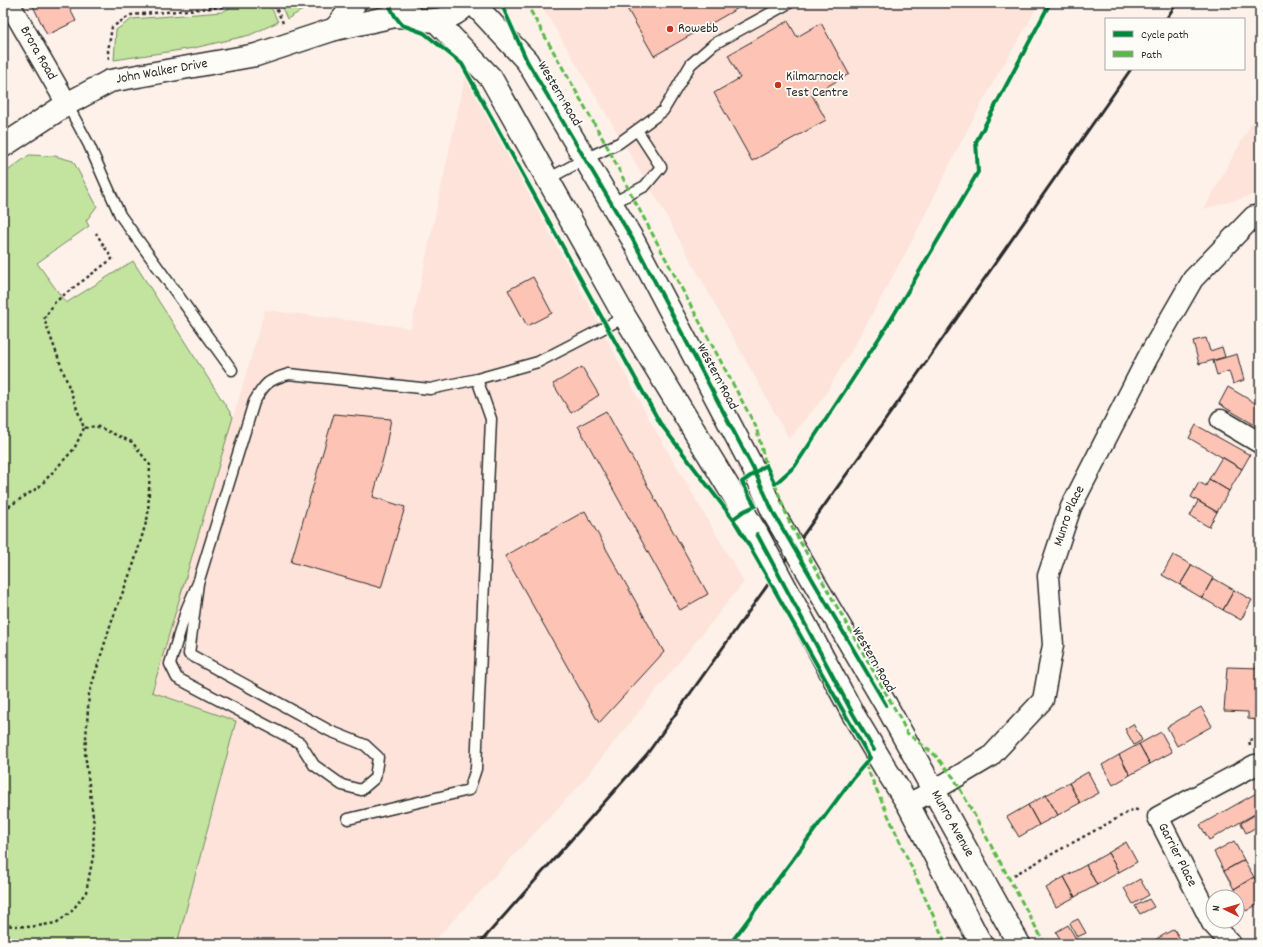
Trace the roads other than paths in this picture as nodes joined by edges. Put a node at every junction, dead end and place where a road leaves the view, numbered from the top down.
1 (9, 3) edge
2 (355, 3) edge
3 (396, 3) edge
4 (468, 3) edge
5 (473, 3) edge
6 (789, 3) edge
7 (413, 17) junction
8 (436, 21) junction
9 (335, 29) junction
10 (67, 104) junction
11 (637, 130) junction
12 (3, 146) edge
13 (585, 159) junction
14 (548, 179) junction
15 (611, 204) junction
16 (1260, 215) edge
17 (625, 317) junction
18 (232, 370) dead end
19 (477, 380) junction
20 (1221, 420) dead end
21 (1260, 443) edge
22 (198, 583) junction
23 (886, 705) joint
24 (1255, 765) dead end
25 (933, 791) junction
26 (908, 804) junction
27 (348, 819) dead end
28 (981, 944) edge
29 (1019, 944) edge
30 (1231, 944) edge

1 - 10 street, Brora Road
2 - 9 main road
3 - 7 main road
4 - 8 main road
5 - 13 main road, Western Road
6 - 11 lane
7 - 8 main road
7 - 9 main road, John Walker Drive
8 - 14 main road
9 - 10 main road, John Walker Drive
10 - 12 main road, John Walker Drive
10 - 18 lane
11 - 13 lane
11 - 15 lane
13 - 14 lane
13 - 15 main road, Western Road
14 - 17 main road
15 - 23 main road, Western Road, bridge
16 - 25 street, Munro Place
17 - 19 lane
17 - 26 main road, Munro Avenue, bridge
19 - 22 lane
19 - 27 lane
20 - 21 street
22 - 22 lane
23 - 25 main road, Munro Avenue
24 - 30 street, Garrier Place
25 - 26 street, Munro Place
25 - 29 main road, Munro Avenue
26 - 28 main road, Munro Avenue

